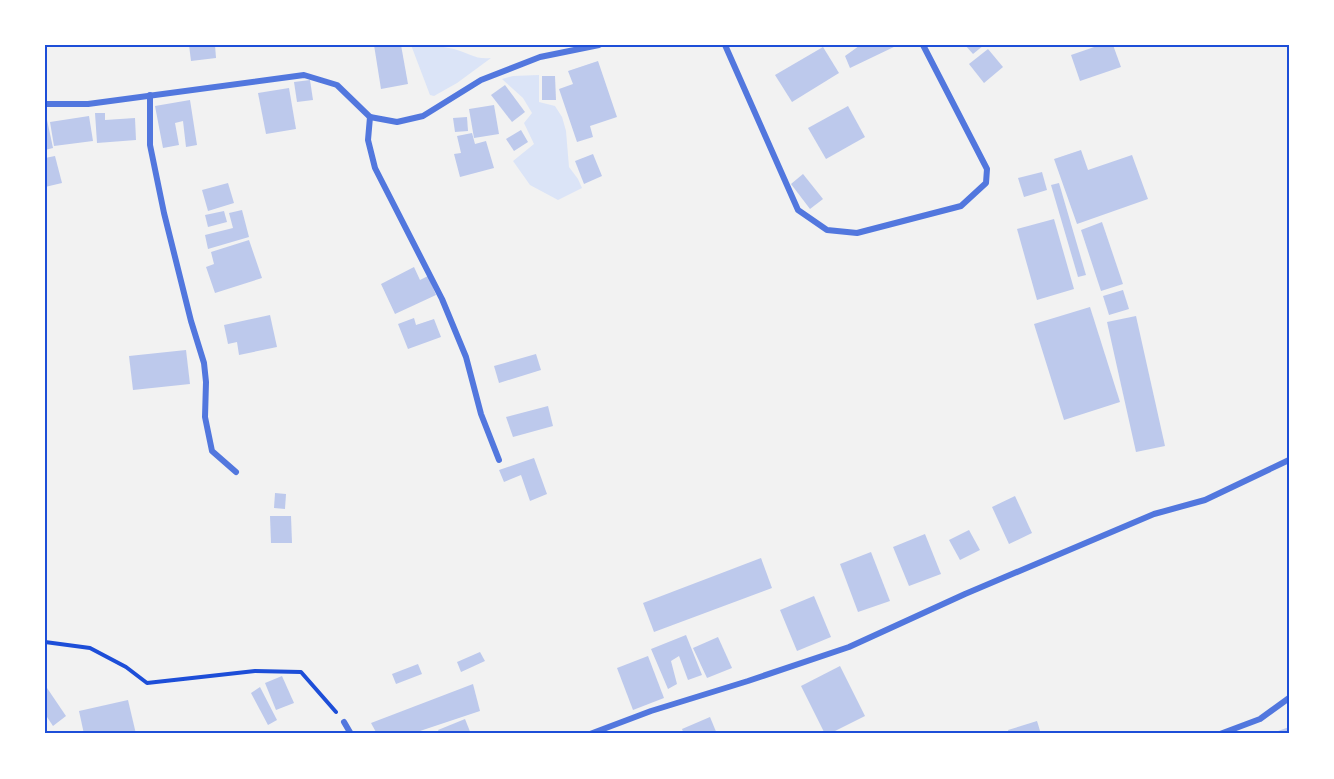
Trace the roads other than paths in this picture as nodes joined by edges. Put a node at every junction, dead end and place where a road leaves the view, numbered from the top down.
1 (598, 45) edge
2 (725, 45) edge
3 (923, 45) edge
4 (150, 95) junction
5 (45, 104) edge
6 (370, 117) junction
7 (499, 460) dead end
8 (1289, 460) edge
9 (236, 472) dead end
10 (1289, 699) edge
11 (345, 722) road end
12 (351, 734) edge
13 (590, 734) edge
14 (1220, 734) edge

1 - 6 street
2 - 3 street
4 - 5 street
4 - 6 street
4 - 9 street
6 - 7 street
8 - 13 street
10 - 14 street
11 - 12 street

